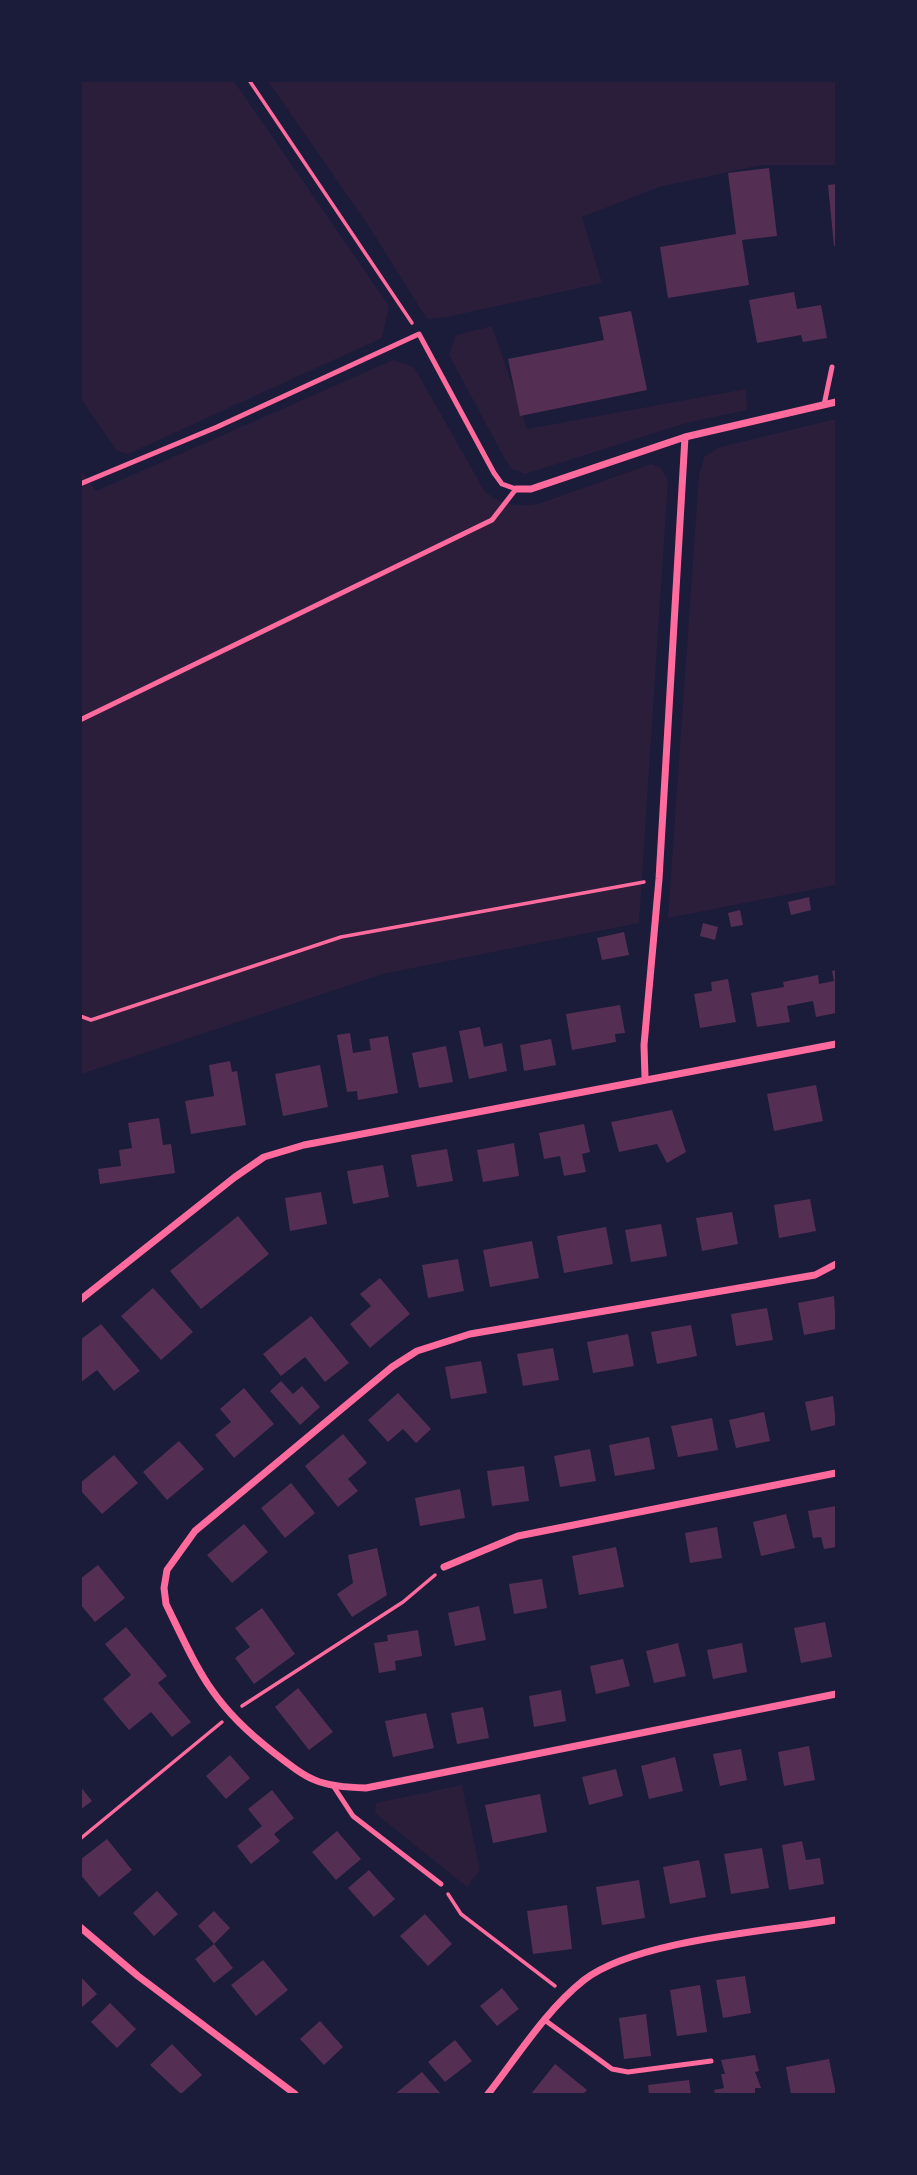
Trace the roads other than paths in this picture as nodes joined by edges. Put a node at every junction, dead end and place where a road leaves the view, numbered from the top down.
1 (832, 367) dead end
2 (836, 402) edge
3 (824, 405) junction
4 (685, 438) junction
5 (80, 484) edge
6 (516, 489) junction
7 (80, 720) edge
8 (836, 1044) edge
9 (645, 1078) junction
10 (836, 1264) edge
11 (80, 1300) edge
12 (836, 1473) edge
13 (444, 1567) road end
14 (836, 1693) edge
15 (334, 1787) junction
16 (441, 1884) road end
17 (836, 1920) edge
18 (80, 1927) edge
19 (546, 2021) junction
20 (711, 2061) dead end
21 (295, 2095) edge
22 (488, 2095) edge

1 - 3 lane
2 - 3 street
3 - 4 street
4 - 6 street
4 - 9 street
5 - 6 lane
6 - 7 lane
8 - 9 street
9 - 11 street
10 - 15 street
12 - 13 street
14 - 15 street
15 - 16 lane
17 - 19 street
18 - 21 street
19 - 20 lane
19 - 22 street

